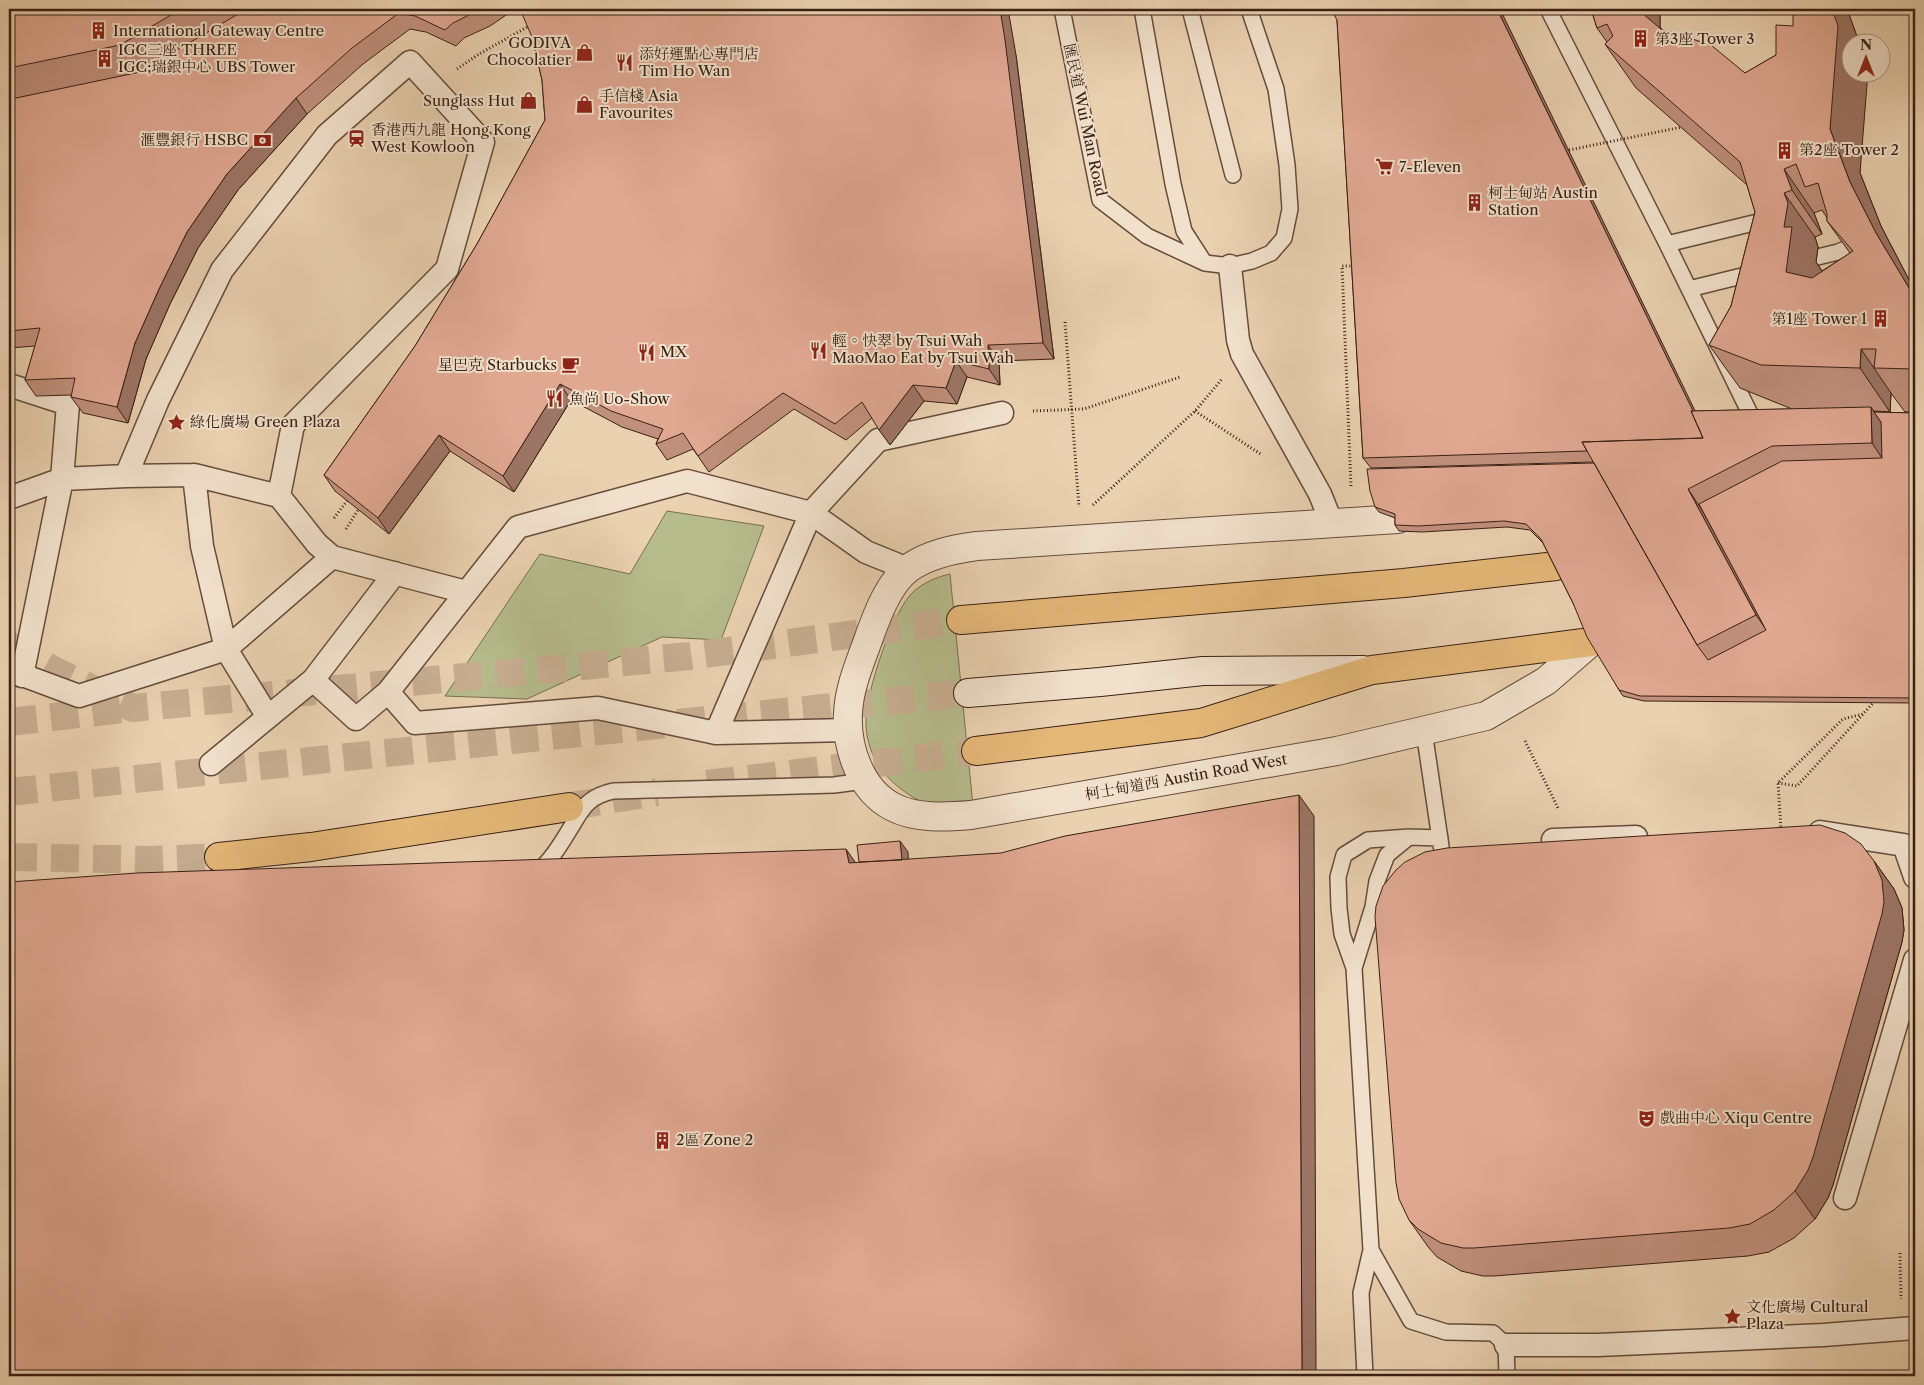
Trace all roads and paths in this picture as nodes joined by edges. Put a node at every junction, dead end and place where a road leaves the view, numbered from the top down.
1 (1062, 9) edge
2 (1142, 9) edge
3 (1190, 9) edge
4 (1249, 9) edge
5 (1548, 9) edge
6 (531, 24) edge
7 (479, 54) dead end
8 (1682, 127) edge
9 (1568, 150) edge
10 (1233, 175) dead end
11 (1780, 216) edge
12 (1858, 219) edge
13 (1668, 244) junction
14 (1204, 263) junction
15 (1230, 266) junction
16 (1358, 266) edge
17 (1690, 289) junction
18 (1065, 322) dead end
19 (1242, 354) junction
20 (1180, 377) dead end
21 (9, 385) edge
22 (1072, 408) junction
23 (1045, 410) dead end
24 (1196, 411) junction
25 (1002, 413) dead end
26 (1763, 440) edge
27 (1266, 458) dead end
28 (194, 475) junction
29 (126, 476) junction
30 (62, 479) junction
31 (1352, 492) dead end
32 (353, 494) edge
33 (279, 496) junction
34 (9, 498) edge
35 (364, 503) edge
36 (1089, 509) dead end
37 (1080, 510) dead end
38 (811, 513) junction
39 (1398, 520) edge
40 (1332, 524) junction
41 (325, 550) junction
42 (1556, 566) edge
43 (908, 569) junction
44 (394, 573) junction
45 (466, 592) junction
46 (962, 620) tunnel mouth
47 (1591, 642) joint
48 (226, 649) junction
49 (1372, 670) junction
50 (15, 673) edge
51 (313, 680) junction
52 (388, 692) junction
53 (968, 693) tunnel mouth
54 (1875, 701) edge
55 (1863, 714) junction
56 (268, 717) junction
57 (848, 730) junction
58 (1424, 732) junction
59 (716, 733) junction
60 (1525, 741) dead end
61 (976, 751) tunnel mouth
62 (211, 764) dead end
63 (864, 781) junction
64 (1778, 783) junction
65 (569, 807) tunnel mouth
66 (1782, 834) joint
67 (1409, 836) junction
68 (1653, 837) edge
69 (1440, 838) junction
70 (1563, 840) joint
71 (219, 857) tunnel mouth
72 (1443, 863) edge
73 (1915, 877) edge
74 (527, 880) edge
75 (1915, 960) edge
76 (1354, 968) junction
77 (1846, 1198) dead end
78 (1371, 1250) junction
79 (1900, 1253) dead end
80 (1902, 1304) dead end
81 (1915, 1328) edge
82 (1506, 1345) junction
83 (1364, 1376) edge
84 (1507, 1376) edge

1 - 14 lane, 匯民道 Wui Man Road
2 - 14 lane
3 - 10 lane
4 - 15 lane, 匯民道 Wui Man Road
5 - 13 lane
6 - 7 path
8 - 9 path, bridge
11 - 13 lane
12 - 17 lane
13 - 17 lane
14 - 15 lane, 匯民道 Wui Man Road
15 - 19 street
16 - 31 path
17 - 26 lane
18 - 22 path
19 - 24 path
19 - 40 street
20 - 22 path
21 - 30 street
22 - 23 path
22 - 37 path
24 - 27 path
24 - 36 path
25 - 38 street
28 - 29 street
28 - 33 street
28 - 48 street
29 - 30 street
29 - 33 street
30 - 34 street
30 - 50 street
32 - 41 path
33 - 41 street
35 - 41 path
38 - 43 street
38 - 45 street
38 - 59 street
39 - 40 street, 柯士甸道西 Austin Road West
40 - 43 street, 柯士甸道西 Austin Road West
41 - 44 street
41 - 48 street
42 - 46 main road
43 - 57 street, 柯士甸道西 Austin Road West
44 - 45 street
44 - 51 street
45 - 52 street
47 - 49 main road, 柯士甸道西 Austin Road West
47 - 58 street, 柯士甸道西 Austin Road West
48 - 50 street
48 - 56 street
49 - 53 street, 柯士甸道西 Austin Road West
49 - 61 main road
51 - 52 street
51 - 56 street
52 - 59 street
54 - 55 path
55 - 64 path
55 - 64 path
56 - 62 street
57 - 59 street
57 - 63 street, 柯士甸道西 Austin Road West
58 - 63 street, 柯士甸道西 Austin Road West
58 - 69 lane
60 - 70 path
63 - 74 lane
64 - 66 path
65 - 71 main road
66 - 73 street
67 - 69 lane
67 - 76 lane
67 - 76 lane
68 - 70 street
69 - 72 lane
75 - 77 street
76 - 78 lane
78 - 82 lane
78 - 83 lane
79 - 80 path
81 - 82 street
82 - 84 lane

